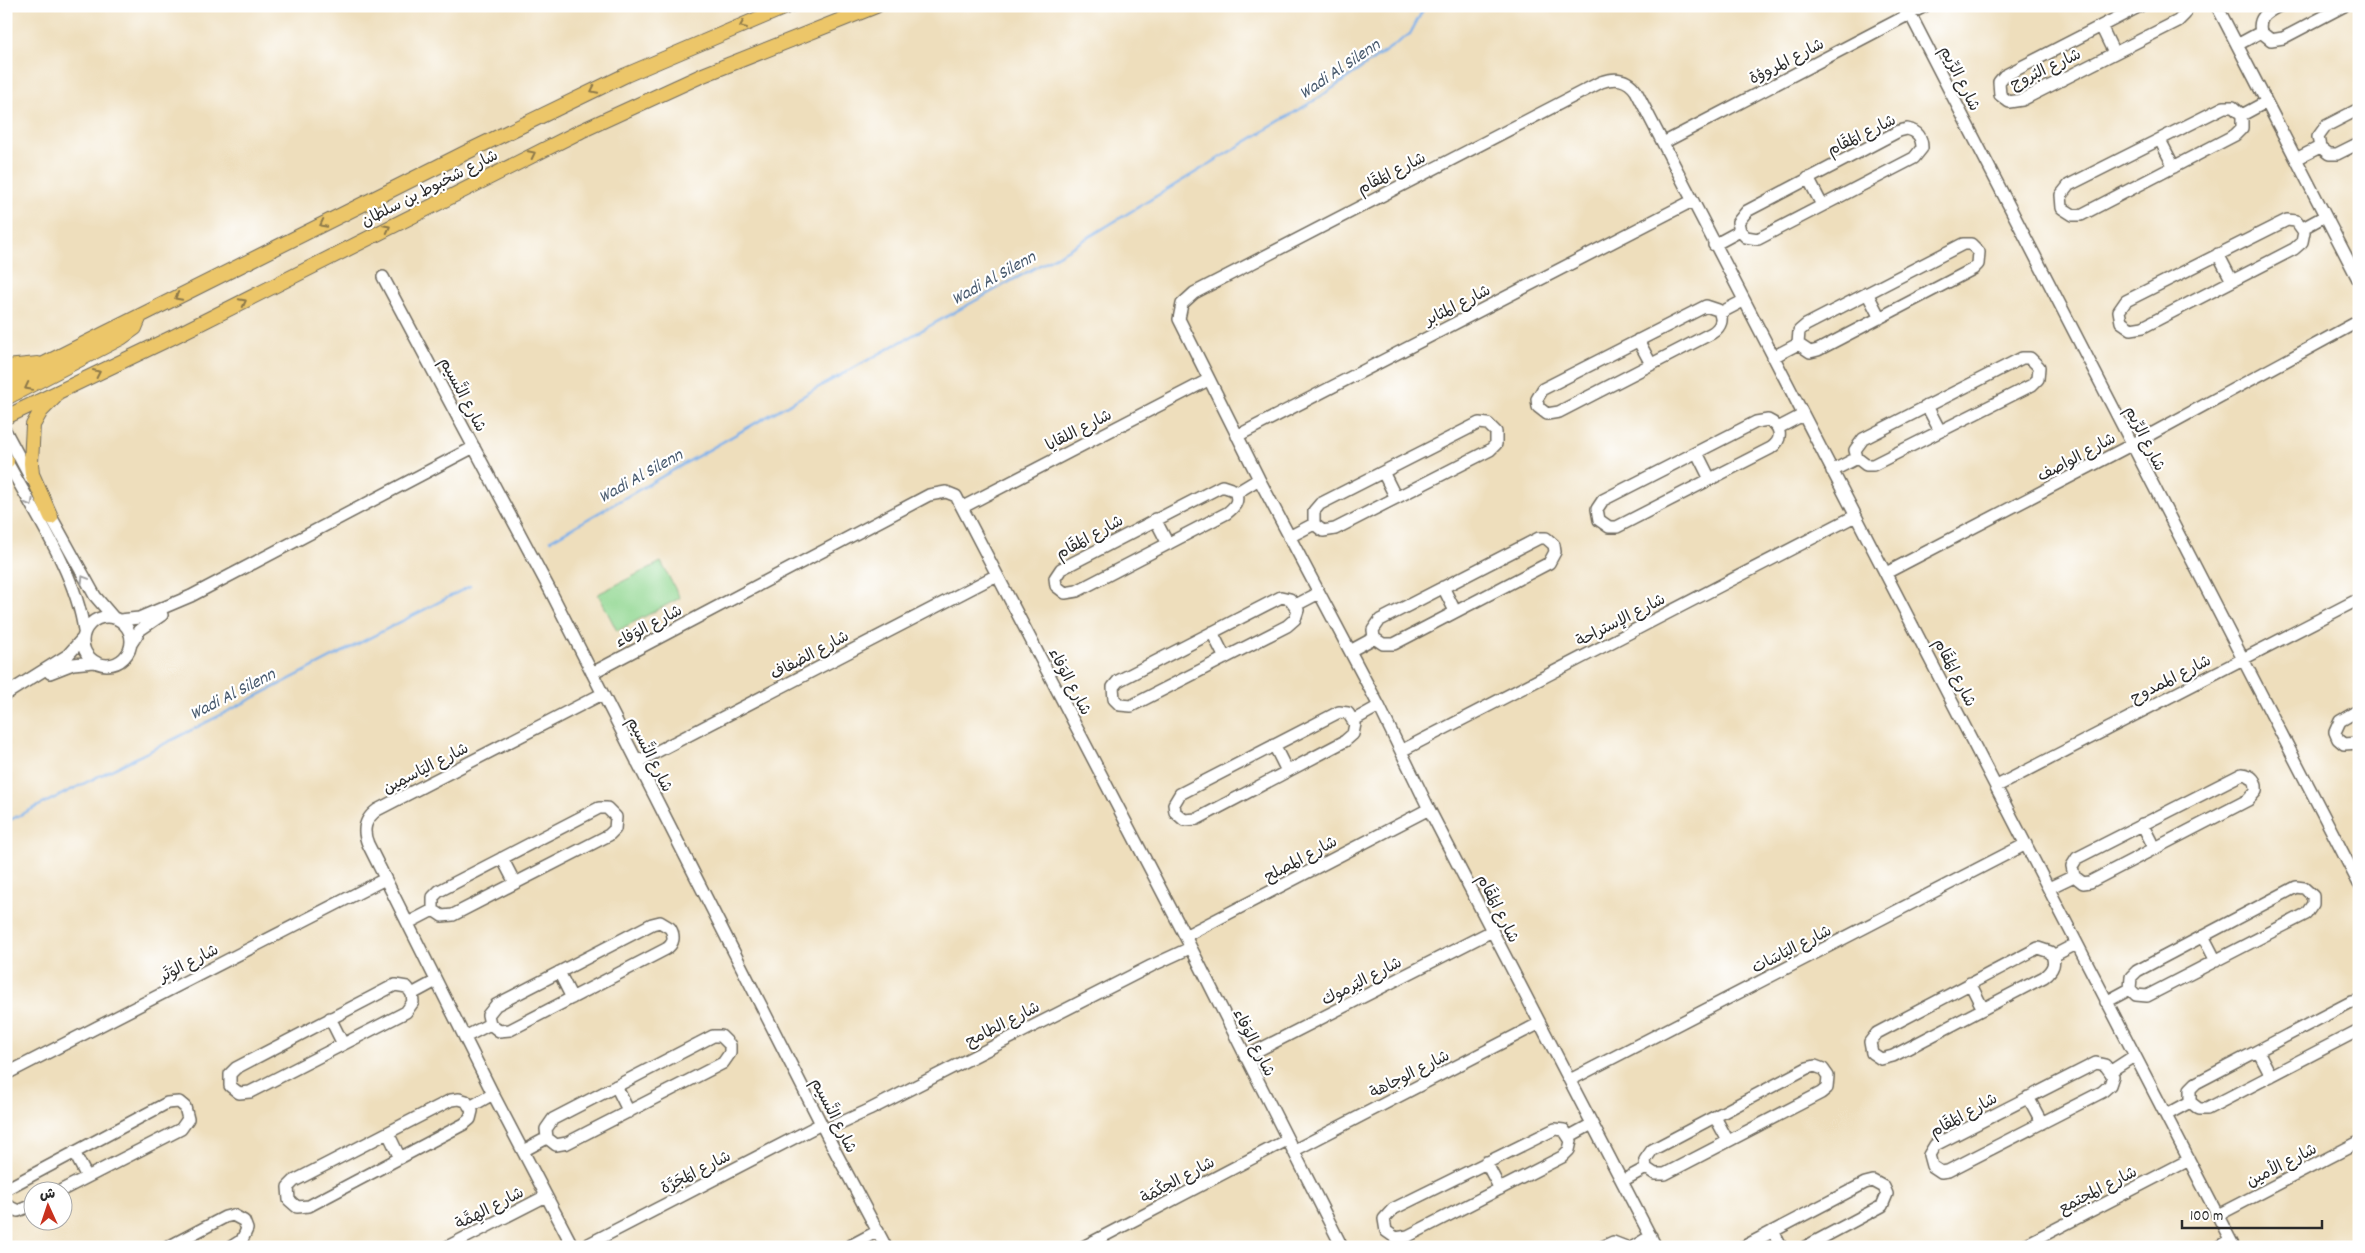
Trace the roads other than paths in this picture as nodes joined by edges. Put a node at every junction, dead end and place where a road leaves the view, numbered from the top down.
1 (788, 6) edge
2 (876, 6) edge
3 (1925, 6) edge
4 (2140, 6) edge
5 (2186, 6) edge
6 (2217, 6) edge
7 (2279, 6) edge
8 (2343, 7) edge
9 (1908, 10) edge
10 (2101, 26) junction
11 (2261, 32) junction
12 (2237, 45) junction
13 (2114, 53) junction
14 (2266, 102) junction
15 (2359, 109) edge
16 (2242, 115) junction
17 (2160, 140) junction
18 (1663, 142) junction
19 (2359, 143) edge
20 (2320, 147) junction
21 (2296, 160) junction
22 (2174, 167) junction
23 (1808, 178) junction
24 (1692, 201) junction
25 (1822, 205) junction
26 (2325, 216) junction
27 (2302, 228) junction
28 (1740, 231) junction
29 (1714, 245) junction
30 (2218, 254) junction
31 (2359, 254) edge
32 (2348, 260) junction
33 (383, 277) dead end
34 (2232, 281) junction
35 (2359, 281) edge
36 (1867, 293) junction
37 (1744, 301) junction
38 (1720, 313) junction
39 (140, 316) junction
40 (1880, 318) junction
41 (2359, 321) edge
42 (1638, 340) junction
43 (1798, 344) junction
44 (1773, 357) junction
45 (46, 363) junction
46 (1651, 364) junction
47 (6, 367) edge
48 (1208, 380) junction
49 (6, 383) edge
50 (64, 388) junction
51 (6, 398) edge
52 (1927, 406) junction
53 (1803, 415) junction
54 (6, 417) edge
55 (1778, 428) junction
56 (6, 432) edge
57 (1940, 432) junction
58 (1237, 436) junction
59 (2131, 445) junction
60 (474, 447) junction
61 (1697, 453) junction
62 (1857, 458) junction
63 (6, 461) edge
64 (1832, 471) junction
65 (1383, 472) junction
66 (1259, 479) junction
67 (1710, 479) junction
68 (1236, 493) junction
69 (1396, 498) junction
70 (963, 507) junction
71 (1855, 516) junction
72 (51, 517) junction
73 (1156, 519) junction
74 (1314, 524) junction
75 (1289, 537) junction
76 (1168, 544) junction
77 (1886, 573) junction
78 (997, 575) junction
79 (1443, 587) junction
80 (1319, 593) junction
81 (191, 596) junction
82 (2359, 599) edge
83 (1296, 605) junction
84 (1456, 611) junction
85 (117, 619) junction
86 (1212, 632) junction
87 (84, 634) junction
88 (1374, 638) junction
89 (131, 644) junction
90 (1350, 651) junction
91 (1225, 658) junction
92 (2243, 659) junction
93 (94, 662) junction
94 (592, 673) junction
95 (23, 685) junction
96 (6, 694) edge
97 (602, 694) junction
98 (1379, 706) junction
99 (2359, 710) edge
100 (1354, 720) junction
101 (2359, 743) edge
102 (1274, 745) junction
103 (1401, 751) junction
104 (637, 762) junction
105 (1287, 771) junction
106 (1997, 786) junction
107 (1429, 809) junction
108 (2142, 824) junction
109 (2026, 844) junction
110 (2155, 849) junction
111 (502, 858) junction
112 (2074, 876) junction
113 (385, 879) junction
114 (515, 883) junction
115 (2359, 884) edge
116 (2049, 888) junction
117 (433, 910) junction
118 (408, 923) junction
119 (1492, 931) junction
120 (2203, 936) junction
121 (1188, 942) junction
122 (2076, 944) junction
123 (2053, 956) junction
124 (2216, 961) junction
125 (559, 972) junction
126 (436, 981) junction
127 (1970, 983) junction
128 (2130, 989) junction
129 (412, 994) junction
130 (572, 998) junction
131 (2359, 1001) edge
132 (2106, 1002) junction
133 (1983, 1009) junction
134 (330, 1018) junction
135 (1540, 1023) junction
136 (490, 1024) junction
137 (2359, 1030) edge
138 (465, 1037) junction
139 (343, 1044) junction
140 (2258, 1051) junction
141 (2134, 1056) junction
142 (1245, 1058) junction
143 (2111, 1071) junction
144 (6, 1074) edge
145 (2271, 1076) junction
146 (1570, 1080) junction
147 (616, 1086) junction
148 (493, 1094) junction
149 (2028, 1097) junction
150 (2190, 1102) junction
151 (470, 1107) junction
152 (629, 1112) junction
153 (2166, 1115) junction
154 (1715, 1117) junction
155 (1592, 1124) junction
156 (2042, 1124) junction
157 (825, 1130) junction
158 (388, 1133) junction
159 (1570, 1136) junction
160 (547, 1138) junction
161 (1287, 1140) junction
162 (1728, 1142) junction
163 (2359, 1142) edge
164 (523, 1151) junction
165 (1293, 1151) junction
166 (74, 1152) junction
167 (400, 1158) junction
168 (2189, 1160) junction
169 (1486, 1162) junction
170 (1646, 1168) junction
171 (87, 1178) junction
172 (1622, 1181) junction
173 (72, 1185) edge
174 (6, 1189) edge
175 (1500, 1189) junction
176 (546, 1196) junction
177 (6, 1206) edge
178 (22, 1210) edge
179 (2218, 1215) junction
180 (878, 1231) junction
181 (1773, 1231) junction
182 (1653, 1242) edge
183 (2232, 1244) edge
184 (168, 1247) edge
185 (231, 1247) edge
186 (447, 1247) edge
187 (573, 1247) edge
188 (583, 1247) edge
189 (848, 1247) edge
190 (886, 1247) edge
191 (1083, 1247) edge
192 (1342, 1247) edge
193 (1602, 1247) edge
194 (1626, 1247) edge
195 (1633, 1247) edge
196 (1743, 1247) edge
197 (1781, 1247) edge
198 (1805, 1247) edge
199 (2021, 1247) edge
200 (2218, 1247) edge

1 -> 39 main road, شارع شخبوط بن سلطان
50 -> 2 main road, شارع شخبوط بن سلطان
3 - 9 street, شارع المروؤة
4 - 10 street, شارع البُروج
5 - 13 street, شارع البُروج
6 - 12 street
7 - 11 street
8 - 11 street
9 - 18 street, شارع المروؤة
9 - 59 street, شارع الرِّيم
10 - 13 street
10 - 13 street, شارع البُروج
11 - 12 street
12 - 14 street
14 - 16 street
14 - 21 street
15 - 20 street
16 - 17 street
16 - 22 street
17 - 22 street
17 - 22 street
18 - 24 street, شارع المَقَام
18 - 48 street, شارع المَقَام
19 - 20 street
20 - 21 street
21 - 26 street
23 - 25 street
23 - 25 street, شارع المَقَام
23 - 28 street, شارع المَقَام
24 - 29 street, شارع المَقَام
24 - 58 street, شارع المثابر
25 - 28 street, شارع المَقَام
26 - 27 street
26 - 32 street
27 - 30 street
27 - 34 street
28 - 29 street
29 - 37 street, شارع المَقَام
30 - 34 street
30 - 34 street
31 - 32 street
32 - 35 street
33 - 60 street, شارع النَّسيم
36 - 40 street
36 - 40 street
36 - 43 street
37 - 38 street
37 - 44 street, شارع المَقَام
38 - 42 street
38 - 46 street
39 - 45 main road, شارع شخبوط بن سلطان
39 -> 51 main road
40 - 43 street
41 - 59 street, شارع الواصف
42 - 46 street
42 - 46 street
43 - 44 street
44 - 53 street, شارع المَقَام
45 - 47 main road
45 - 49 main road, شارع شخبوط بن سلطان
48 - 58 street, شارع المَقَام
48 - 70 street, شارع اللقايا
50 - 54 main road, شارع شخبوط بن سلطان
50 - 72 main road
52 - 57 street
52 - 57 street
52 - 62 street
53 - 55 street
53 - 64 street, شارع المَقَام
55 - 61 street
55 - 67 street
56 - 72 street
57 - 62 street
58 - 66 street, شارع المَقَام
59 - 77 street, شارع الواصف
59 - 92 street, شارع الرِّيم
60 - 81 street
60 - 94 street, شارع النَّسيم
61 - 67 street
61 - 67 street
62 - 64 street
63 -> 87 street
64 - 71 street, شارع المَقَام
65 - 69 street
65 - 69 street
65 - 74 street
66 - 68 street
66 - 75 street, شارع المَقَام
68 - 73 street, شارع المَقَام
68 - 76 street, شارع المَقَام
69 - 74 street
70 - 78 street, شارع الوَفاء
70 - 94 street, شارع الوَفاء
71 - 77 street, شارع المَقَام
71 - 103 street, شارع الإستراحة
85 -> 72 street
73 - 76 street
73 - 76 street, شارع المَقَام
74 - 75 street
75 - 80 street, شارع المَقَام
77 - 106 street, شارع المَقَام
78 - 104 street, شارع الضفاف
78 - 121 street, شارع الوَفاء
79 - 84 street
79 - 84 street
79 - 88 street
80 - 83 street
80 - 90 street, شارع المَقَام
81 - 85 street
81 - 89 street
82 - 92 street, شارع الممدوح
83 - 86 street
83 - 91 street
84 - 88 street
85 - 87 street
85 - 89 street
86 - 91 street
86 - 91 street
87 - 93 street
87 - 95 street
88 - 90 street
89 - 93 street
90 - 98 street, شارع المَقَام
92 - 106 street, شارع الممدوح
92 - 115 street, شارع الرِّيم
93 - 95 street
94 - 97 street, شارع النَّسيم
95 - 96 street
97 - 104 street, شارع النَّسيم
97 - 113 street, شارع اليَاسمِين
98 - 100 street
98 - 103 street, شارع المَقَام
99 - 101 street
100 - 102 street
100 - 105 street
102 - 105 street
102 - 105 street
103 - 107 street, شارع المَقَام
104 - 157 street, شارع النَّسيم
106 - 109 street, شارع المَقَام
107 - 119 street, شارع المَقَام
107 - 121 street, شارع المصلح
108 - 110 street
108 - 110 street
108 - 112 street
109 - 116 street, شارع المَقَام
109 - 146 street, شارع اليَاسَات
110 - 112 street
111 - 114 street
111 - 114 street
111 - 117 street
112 - 116 street
113 - 118 street, شارع اليَاسمِين
113 - 144 street, شارع الوَتَر
114 - 117 street
116 - 122 street, شارع المَقَام
117 - 118 street
118 - 126 street, شارع اليَاسمِين
119 - 135 street, شارع المَقَام
119 - 142 street, شارع اليَرموك
120 - 124 street
120 - 124 street
120 - 128 street
121 - 142 street, شارع الوَفاء
121 - 157 street, شارع الطامح
122 - 123 street
122 - 132 street, شارع المَقَام
123 - 127 street
123 - 133 street
124 - 128 street
125 - 130 street
125 - 130 street
125 - 136 street
126 - 129 street
126 - 138 street, شارع اليَاسمِين
127 - 133 street
127 - 133 street
128 - 132 street
129 - 134 street
129 - 139 street
130 - 136 street
131 - 140 street
132 - 141 street, شارع المَقَام
134 - 139 street
134 - 139 street
135 - 146 street, شارع المَقَام
135 - 165 street, شارع الوجاهة
136 - 138 street
137 - 145 street
138 - 148 street, شارع اليَاسمِين
140 - 145 street
140 - 150 street
141 - 143 street
141 - 153 street, شارع المَقَام
142 - 161 street, شارع الوَفاء
143 - 149 street, شارع المَقَام
143 - 156 street, شارع المَقَام
145 - 150 street
146 - 155 street, شارع المَقَام
147 - 152 street
147 - 152 street
147 - 160 street
148 - 151 street
148 - 164 street, شارع اليَاسمِين
149 - 156 street
149 - 156 street, شارع المَقَام
150 - 153 street
151 - 158 street
151 - 167 street
152 - 160 street
153 - 168 street, شارع المَقَام
154 - 162 street
154 - 162 street
154 - 170 street
155 - 159 street
155 - 172 street, شارع المَقَام
157 - 180 street, شارع النَّسيم
157 - 188 street, شارع المَجَرَّة
158 - 167 street
158 - 167 street
159 - 169 street
159 - 175 street
160 - 164 street
161 - 165 street, شارع الوَفاء
161 - 191 street, شارع الحِكْمَة
162 - 170 street
163 - 179 street, شارع الأمين
164 - 176 street, شارع اليَاسمِين
165 - 192 street, شارع الوَفاء
166 - 171 street
166 - 171 street
166 - 174 street
168 - 179 street, شارع المَقَام
168 - 199 street, شارع المجتمع
169 - 175 street
169 - 175 street
170 - 172 street
171 - 173 street
172 - 182 street, شارع المَقَام
176 - 186 street, شارع الهِمَّة
176 - 187 street, شارع اليَاسمِين
177 - 178 street
179 - 183 street, شارع المَقَام
180 - 189 street
180 - 190 street, شارع النَّسيم
181 - 196 street
181 - 197 street
181 - 198 street
182 - 195 street, شارع المَقَام
183 - 200 street
184 - 185 street
193 - 194 street

